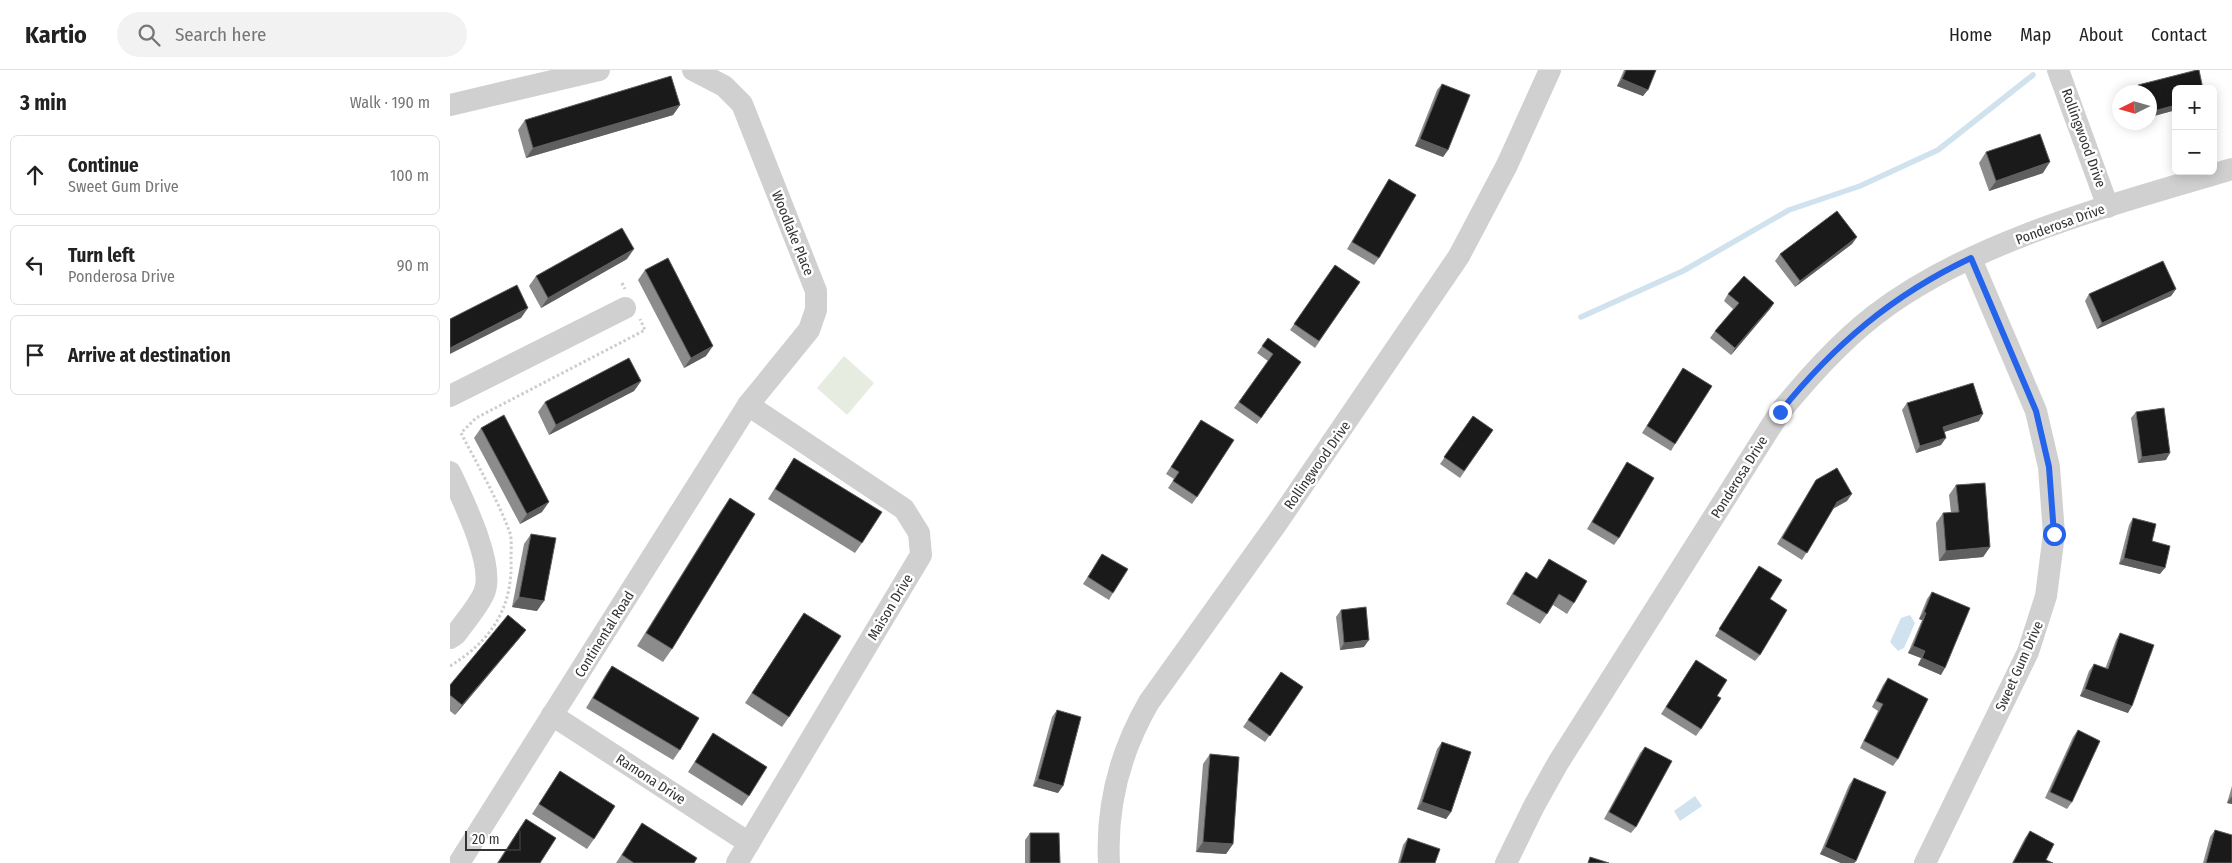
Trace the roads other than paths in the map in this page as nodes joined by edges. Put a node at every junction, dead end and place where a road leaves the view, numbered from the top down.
1 (599, 70) edge
2 (693, 70) edge
3 (1550, 70) edge
4 (2058, 70) edge
5 (450, 106) edge
6 (2232, 170) edge
7 (2108, 207) junction
8 (1971, 258) junction
9 (630, 306) road end
10 (450, 396) edge
11 (748, 405) junction
12 (450, 472) edge
13 (450, 638) edge
14 (552, 715) junction
15 (749, 843) junction
16 (459, 863) edge
17 (737, 863) edge
18 (1109, 863) edge
19 (1506, 863) edge
20 (1925, 863) edge

1 - 5 street
2 - 11 street, Woodlake Place
3 - 18 street, Rollingwood Drive
4 - 7 street, Rollingwood Drive
6 - 7 street, Ponderosa Drive
7 - 8 street, Ponderosa Drive
8 - 19 street, Ponderosa Drive
8 - 20 street, Sweet Gum Drive
9 - 10 street
11 - 14 street, Continental Road
11 - 15 street, Maison Drive
12 - 13 street
14 - 15 street, Ramona Drive
14 - 16 street, Continental Road
15 - 17 street, Maison Drive

